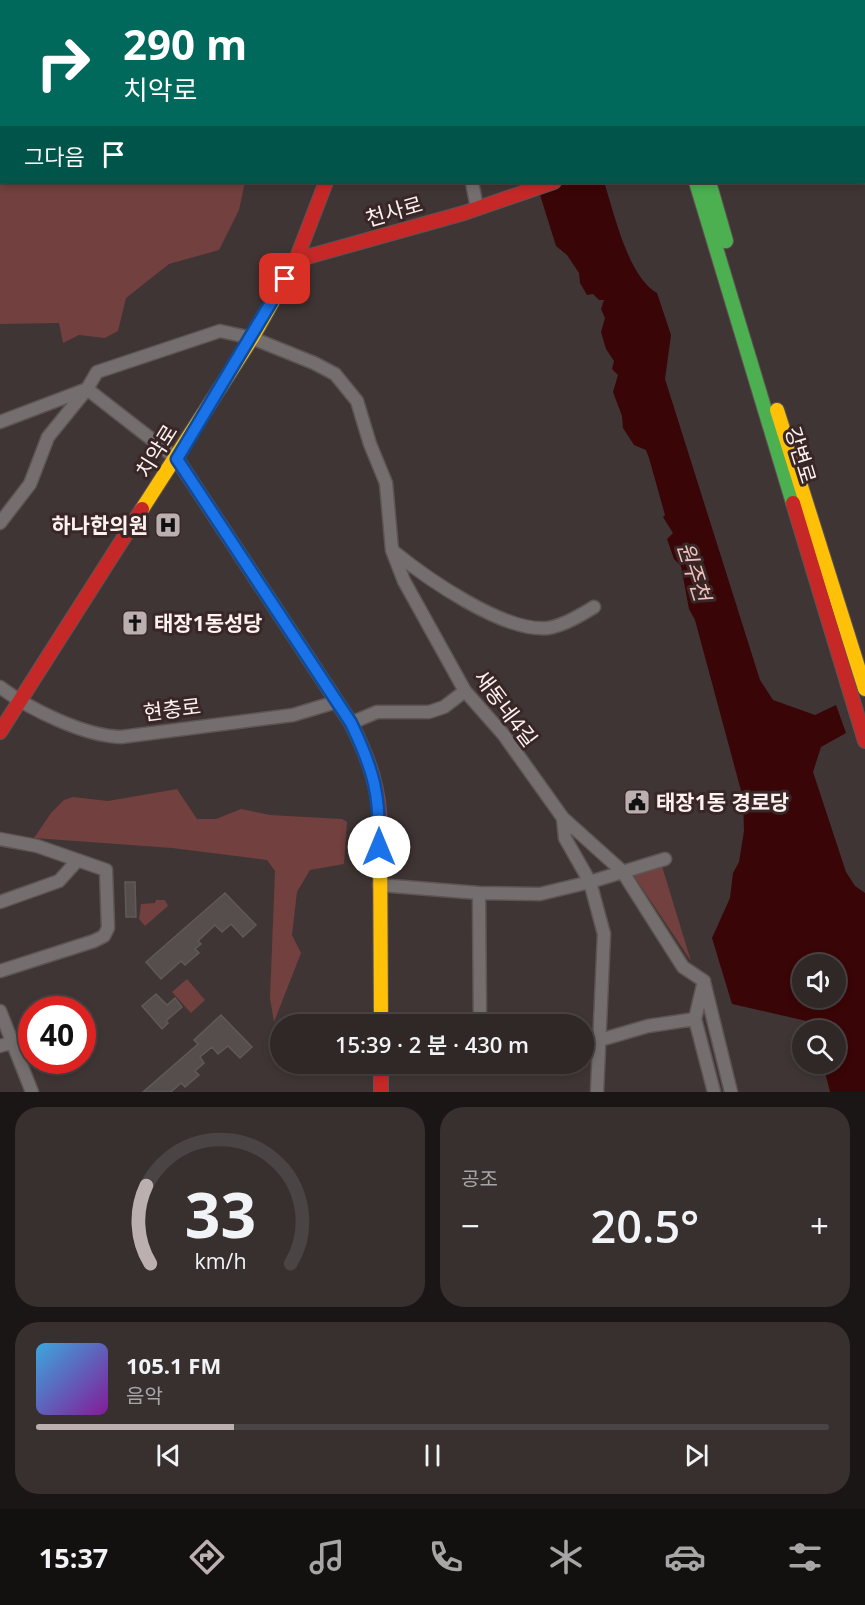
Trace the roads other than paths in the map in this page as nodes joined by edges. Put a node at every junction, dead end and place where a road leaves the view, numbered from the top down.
1 (326, 183) edge
2 (472, 183) edge
3 (551, 183) edge
4 (696, 183) edge
5 (709, 183) edge
6 (477, 208) junction
7 (296, 260) junction
8 (252, 338) junction
9 (87, 389) junction
10 (0, 422) edge
11 (177, 459) junction
12 (0, 523) edge
13 (392, 550) junction
14 (594, 607) dead end
15 (0, 687) edge
16 (865, 689) edge
17 (465, 691) junction
18 (19, 700) junction
19 (336, 702) junction
20 (861, 709) edge
21 (351, 723) junction
22 (0, 732) edge
23 (865, 741) edge
24 (563, 818) junction
25 (0, 839) edge
26 (665, 859) dead end
27 (77, 861) junction
28 (622, 871) junction
29 (590, 882) junction
30 (379, 885) junction
31 (479, 893) junction
32 (0, 902) edge
33 (0, 972) edge
34 (704, 981) junction
35 (0, 1011) edge
36 (381, 1014) edge
37 (480, 1014) edge
38 (695, 1019) junction
39 (600, 1040) junction
40 (6, 1044) edge
41 (381, 1074) edge
42 (32, 1092) edge
43 (381, 1092) edge
44 (597, 1092) edge
45 (714, 1092) edge
46 (730, 1092) edge

1 - 7 street, 치악로
2 - 6 street
3 - 6 street, 천사로
4 - 20 street, 강변로
5 - 16 street, 강변로
6 - 7 street, 천사로
7 - 8 street, 치악로
8 - 9 street, 새동네4길
8 - 11 street, 치악로
8 - 13 street, 새동네4길
9 - 10 street
9 - 11 street
9 - 12 street, 새동네4길
11 - 18 street, 치악로
11 - 19 street
13 - 14 street
13 - 17 street, 새동네4길
15 - 18 street, 현충로
17 - 21 street
17 - 24 street, 새동네4길
18 - 19 street, 현충로
18 - 22 street, 치악로
19 - 21 street
20 - 23 street, 강변로
21 - 30 street
24 - 28 street
24 - 29 street, 새동네4길
25 - 27 street
26 - 28 street
27 - 32 street
27 - 33 street
28 - 29 street
28 - 34 street
29 - 31 street
29 - 39 street, 새동네4길
30 - 31 street
30 - 36 street
31 - 37 street
34 - 38 street
34 - 46 street
35 - 40 street
38 - 39 street
38 - 45 street
39 - 44 street, 새동네4길
40 - 42 street
41 - 43 street

